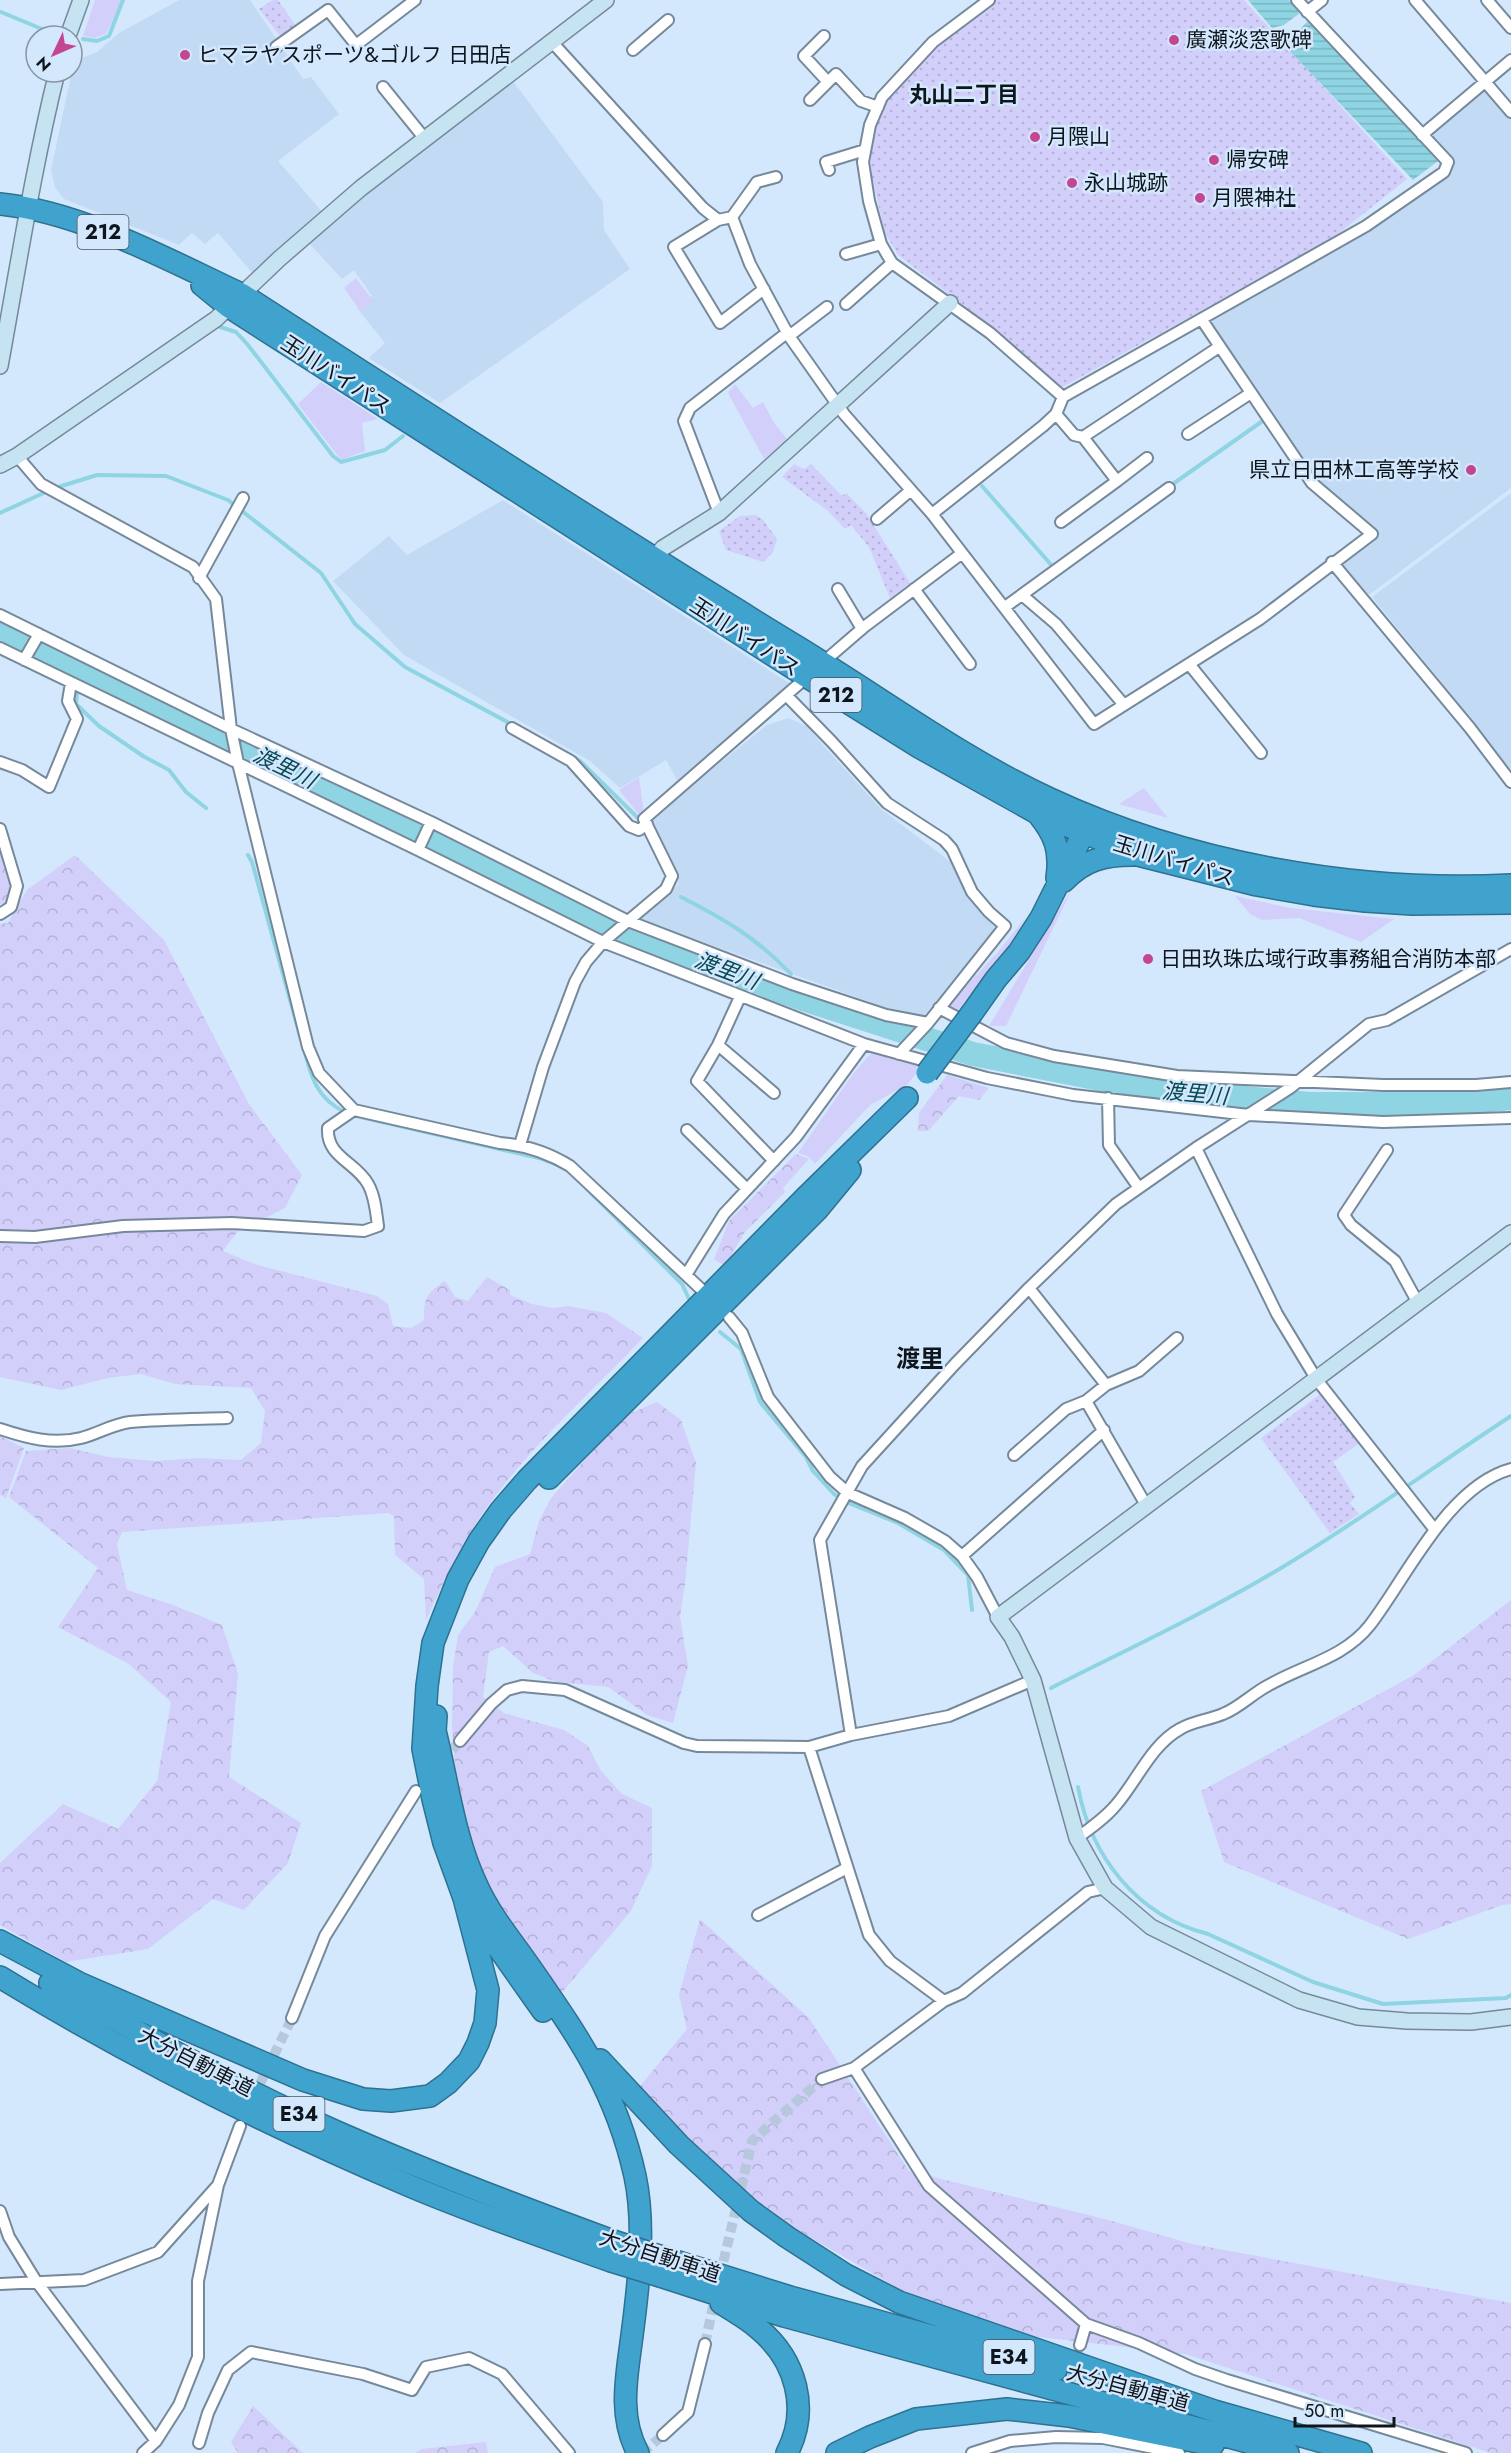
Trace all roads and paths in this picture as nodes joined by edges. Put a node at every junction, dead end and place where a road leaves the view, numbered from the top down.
1 (81, 0) edge
2 (414, 0) edge
3 (606, 0) edge
4 (988, 0) edge
5 (1297, 0) edge
6 (1322, 0) edge
7 (1415, 0) edge
8 (1487, 0) edge
9 (1307, 12) junction
10 (668, 20) dead end
11 (72, 24) edge
12 (1511, 28) edge
13 (825, 36) dead end
14 (552, 42) junction
15 (276, 47) dead end
16 (633, 50) dead end
17 (1511, 60) edge
18 (1484, 81) junction
19 (828, 82) junction
20 (54, 84) edge
21 (383, 87) dead end
22 (810, 100) dead end
23 (878, 106) junction
24 (1511, 112) edge
25 (1422, 135) junction
26 (425, 139) junction
27 (865, 150) junction
28 (829, 170) dead end
29 (776, 177) dead end
30 (0, 204) edge
31 (27, 207) junction
32 (732, 217) junction
33 (718, 220) junction
34 (881, 244) junction
35 (846, 254) dead end
36 (892, 263) junction
37 (764, 289) junction
38 (236, 301) junction
39 (950, 303) junction
40 (846, 304) dead end
41 (827, 307) dead end
42 (1202, 320) junction
43 (788, 334) junction
44 (1219, 347) junction
45 (0, 361) edge
46 (1251, 393) junction
47 (1063, 397) junction
48 (838, 405) junction
49 (1056, 414) junction
50 (1188, 434) dead end
51 (1083, 437) junction
52 (17, 456) junction
53 (1147, 458) dead end
54 (0, 465) edge
55 (1117, 481) junction
56 (1169, 488) dead end
57 (910, 490) junction
58 (243, 498) dead end
59 (719, 513) junction
60 (932, 514) junction
61 (877, 519) dead end
62 (1061, 522) dead end
63 (961, 554) junction
64 (1332, 562) junction
65 (648, 565) junction
66 (199, 578) junction
67 (838, 589) dead end
68 (914, 589) junction
69 (1022, 595) junction
70 (1005, 608) junction
71 (0, 615) edge
72 (862, 629) junction
73 (39, 634) junction
74 (0, 648) edge
75 (24, 660) junction
76 (970, 664) dead end
77 (1189, 664) junction
78 (815, 670) junction
79 (71, 682) junction
80 (786, 696) junction
81 (1124, 705) junction
82 (512, 728) dead end
83 (231, 729) junction
84 (1261, 753) dead end
85 (0, 762) edge
86 (238, 763) junction
87 (1511, 782) edge
88 (1037, 813) junction
89 (431, 822) junction
90 (647, 824) junction
91 (1088, 824) junction
92 (0, 829) edge
93 (418, 850) junction
94 (1138, 855) junction
95 (1511, 885) edge
96 (1055, 890) junction
97 (1511, 903) edge
98 (0, 914) edge
99 (628, 921) junction
100 (603, 942) junction
101 (1511, 950) edge
102 (740, 997) junction
103 (939, 1008) junction
104 (927, 1023) junction
105 (864, 1044) junction
106 (718, 1045) junction
107 (899, 1054) junction
108 (1511, 1082) edge
109 (1294, 1085) junction
110 (774, 1093) dead end
111 (907, 1098) junction
112 (1108, 1098) junction
113 (354, 1110) junction
114 (1249, 1115) junction
115 (1511, 1118) edge
116 (687, 1130) dead end
117 (520, 1145) junction
118 (1196, 1148) junction
119 (1388, 1150) dead end
120 (774, 1161) junction
121 (1140, 1188) junction
122 (747, 1189) junction
123 (1511, 1233) edge
124 (0, 1236) edge
125 (686, 1275) junction
126 (1029, 1288) junction
127 (702, 1290) dead end
128 (1418, 1303) junction
129 (729, 1317) dead end
130 (1177, 1338) dead end
131 (1317, 1380) junction
132 (1106, 1385) junction
133 (1086, 1401) junction
134 (227, 1418) dead end
135 (0, 1429) edge
136 (1104, 1430) junction
137 (1014, 1455) dead end
138 (1511, 1469) edge
139 (845, 1498) junction
140 (1146, 1504) junction
141 (1435, 1530) junction
142 (962, 1556) junction
143 (998, 1617) junction
144 (1033, 1680) junction
145 (851, 1735) junction
146 (460, 1741) tunnel mouth
147 (809, 1747) junction
148 (416, 1791) dead end
149 (1080, 1835) junction
150 (847, 1868) junction
151 (1105, 1888) junction
152 (464, 1899) junction
153 (759, 1915) dead end
154 (0, 1941) edge
155 (0, 1954) edge
156 (0, 1977) edge
157 (945, 2001) junction
158 (1511, 2017) edge
159 (292, 2018) tunnel mouth
160 (579, 2038) junction
161 (854, 2068) junction
162 (822, 2079) tunnel mouth
163 (240, 2126) dead end
164 (218, 2185) junction
165 (0, 2211) edge
166 (612, 2251) junction
167 (659, 2266) junction
168 (36, 2281) junction
169 (0, 2284) edge
170 (699, 2288) junction
171 (1086, 2324) junction
172 (705, 2344) tunnel mouth
173 (1080, 2345) tunnel mouth
174 (1223, 2414) junction
175 (1059, 2425) dead end
176 (663, 2436) tunnel mouth
177 (1056, 2437) junction
178 (156, 2441) junction
179 (199, 2443) dead end
180 (143, 2453) edge
181 (569, 2453) edge
182 (622, 2453) edge
183 (638, 2453) edge
184 (787, 2453) edge
185 (837, 2453) edge
186 (972, 2453) edge
187 (1179, 2453) edge
188 (1252, 2453) edge
189 (1288, 2453) edge
190 (1361, 2453) edge
191 (1466, 2453) edge

1 - 11 street
2 - 15 street
3 - 14 street
4 - 23 street
5 - 9 street
6 - 9 street
7 - 18 street
8 - 12 street
9 - 25 street
10 - 16 street
13 - 19 street
14 - 26 street
14 - 33 street
17 - 18 street
18 - 24 street
18 - 25 street
19 - 22 street
19 - 23 street
20 - 31 street
21 - 26 street
23 - 27 street
25 - 42 street
26 - 38 street
27 - 28 street
27 - 34 street
29 - 32 street
30 - 31 highway, 212
31 - 38 highway, 212
31 - 45 street
32 - 33 street
32 - 37 street
33 - 37 street
34 - 35 street
34 - 36 street
36 - 39 street
36 - 40 street
37 - 43 street
38 - 52 street
38 - 65 highway, 玉川バイパス / 212
39 - 47 street
39 - 48 street
41 - 43 street
42 - 44 street
42 - 47 street
43 - 48 street
43 - 59 street
44 - 46 street
44 - 51 street
46 - 50 street
46 - 64 street
47 - 49 street
48 - 57 street
48 - 59 street
49 - 51 street
49 - 60 street
51 - 55 street
52 - 54 street
52 - 66 street
53 - 55 street
55 - 62 street
56 - 69 street
57 - 60 street
57 - 61 street
58 - 66 street
59 - 65 street
60 - 63 street
63 - 68 street
63 - 70 street
64 - 77 street
64 - 87 street
65 - 78 highway, 玉川バイパス / 212
66 - 83 street
67 - 72 street
68 - 72 street
68 - 76 street
69 - 70 street
69 - 81 street
70 - 81 street
71 - 73 street
72 - 78 street
73 - 75 street
73 - 83 street
74 - 75 street
75 - 79 street
77 - 81 street
77 - 84 street
78 - 80 street
78 - 88 highway, 玉川バイパス / 212
78 - 91 highway, 玉川バイパス / 212
79 - 85 street
79 - 86 street
80 - 90 street
80 - 103 street
82 - 90 street
83 - 86 street
83 - 89 street
86 - 93 street
86 - 113 street
88 - 91 highway, 玉川バイパス / 212
88 - 96 highway
89 - 93 street
89 - 99 street
90 - 99 street
91 - 94 highway, 玉川バイパス / 212
91 - 95 highway, 玉川バイパス / 212
91 - 96 highway
92 - 98 street
93 - 100 street
94 - 96 highway
94 - 97 highway, 玉川バイパス / 212
96 - 111 highway, bridge
99 - 100 street
99 - 104 street
100 - 102 street
100 - 117 street
101 - 109 street
102 - 105 street
102 - 106 street
103 - 104 street
103 - 109 street
104 - 107 street
105 - 107 street
105 - 120 street
106 - 110 street
106 - 120 street
107 - 112 street
108 - 109 street
109 - 114 street
111 - 152 highway
111 - 160 highway
112 - 114 street
112 - 121 street
113 - 117 street
113 - 124 street
114 - 115 street
114 - 118 street
116 - 122 street
117 - 125 street
118 - 121 street
118 - 131 street
119 - 128 street
120 - 122 street
121 - 126 street
122 - 125 street
123 - 128 street
125 - 127 street
126 - 132 street
126 - 139 street
128 - 131 street
129 - 139 street
130 - 132 street
131 - 140 street
131 - 141 street
132 - 133 street
133 - 136 street
133 - 137 street
134 - 135 street
136 - 140 street
136 - 142 street
138 - 141 street
139 - 142 street
139 - 145 street
140 - 143 street
141 - 149 street
142 - 143 street
143 - 144 street
144 - 145 street
144 - 149 street
145 - 147 street
146 - 147 street
147 - 150 street
148 - 159 street
149 - 151 street
150 - 153 street
150 - 157 street
151 - 157 street
151 - 158 street
152 - 154 highway
152 - 182 highway
155 - 166 highway, 大分自動車道 / E34
156 - 166 highway, 大分自動車道 / E34
157 - 161 street
160 - 174 highway
160 - 183 highway
161 - 162 street
161 - 171 street
163 - 164 street
164 - 168 street
164 - 178 street
165 - 168 street
166 - 167 highway, 大分自動車道 / E34, bridge
167 - 170 highway, 大分自動車道 / E34
167 - 174 highway, 大分自動車道 / E34
168 - 169 street
168 - 178 street
170 - 184 highway
170 - 189 highway, 大分自動車道 / E34
171 - 173 street
171 - 191 street
172 - 176 street
174 - 190 highway, 大分自動車道 / E34
175 - 177 street
177 - 186 street
177 - 187 street
178 - 180 street
179 - 181 street
185 - 188 highway

